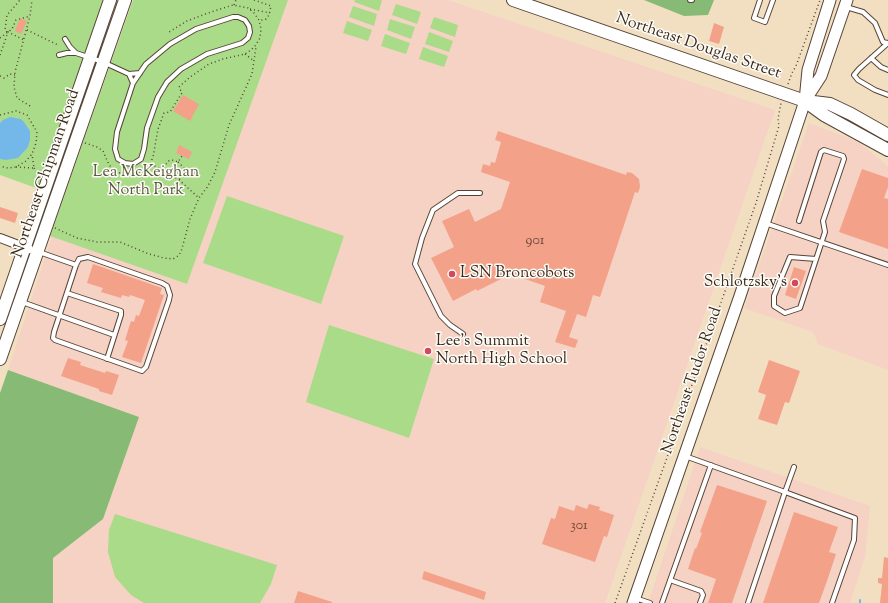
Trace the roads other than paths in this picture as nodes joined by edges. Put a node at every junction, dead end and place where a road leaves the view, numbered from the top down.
1 (110, 0) edge
2 (125, 0) edge
3 (513, 0) edge
4 (760, 0) edge
5 (773, 0) edge
6 (830, 0) edge
7 (843, 2) edge
8 (63, 39) road end
9 (888, 43) edge
10 (76, 53) junction
11 (59, 55) dead end
12 (90, 58) junction
13 (871, 58) junction
14 (103, 62) junction
15 (888, 70) edge
16 (129, 74) junction
17 (140, 74) junction
18 (133, 83) junction
19 (888, 95) edge
20 (804, 101) junction
21 (888, 135) edge
22 (888, 150) edge
23 (480, 193) dead end
24 (799, 221) dead end
25 (764, 222) junction
26 (0, 238) edge
27 (822, 242) junction
28 (25, 247) junction
29 (37, 251) junction
30 (816, 259) junction
31 (76, 265) junction
32 (888, 265) edge
33 (67, 293) junction
34 (20, 301) junction
35 (59, 315) junction
36 (0, 318) edge
37 (463, 334) dead end
38 (114, 335) junction
39 (0, 359) edge
40 (106, 359) junction
41 (685, 456) junction
42 (711, 465) junction
43 (794, 467) dead end
44 (785, 492) junction
45 (670, 580) junction
46 (634, 600) edge
47 (650, 603) edge
48 (662, 603) edge
49 (700, 603) edge
50 (748, 603) edge
51 (832, 603) edge

1 - 12 main road, Northeast Chipman Road
2 - 14 main road, Northeast Chipman Road
3 - 20 main road, Northeast Douglas Street
4 - 5 lane
6 - 20 street, Northeast Tudor Road
7 - 9 lane
7 - 20 street, Northeast Tudor Road
8 - 10 lane
9 - 13 lane
10 - 11 lane
10 - 12 lane
12 - 14 lane
12 - 28 main road, Northeast Chipman Road
13 - 15 lane
13 - 19 lane
14 - 16 lane
14 - 29 main road, Northeast Chipman Road
16 - 17 lane
16 - 18 lane
17 - 18 lane
17 - 18 lane
20 - 21 main road, Northeast Douglas Street
20 - 22 main road, Northeast Douglas Street
20 - 25 street, Northeast Tudor Road
23 - 37 lane
24 - 27 lane
25 - 27 lane
25 - 41 street, Northeast Tudor Road
26 - 28 street
27 - 30 lane
27 - 32 lane
28 - 29 street
28 - 36 main road, Northeast Chipman Road
29 - 31 lane
29 - 34 main road, Northeast Chipman Road
30 - 30 lane
31 - 33 lane
31 - 40 lane
33 - 35 lane
33 - 38 lane
34 - 35 lane
34 - 39 main road, Northeast Chipman Road
35 - 38 lane
35 - 40 lane
38 - 40 lane
41 - 42 lane
41 - 46 street, Northeast Tudor Road
42 - 44 lane
42 - 45 lane
43 - 44 lane
44 - 50 lane
44 - 51 lane
45 - 48 lane
45 - 49 lane
46 - 47 lane

